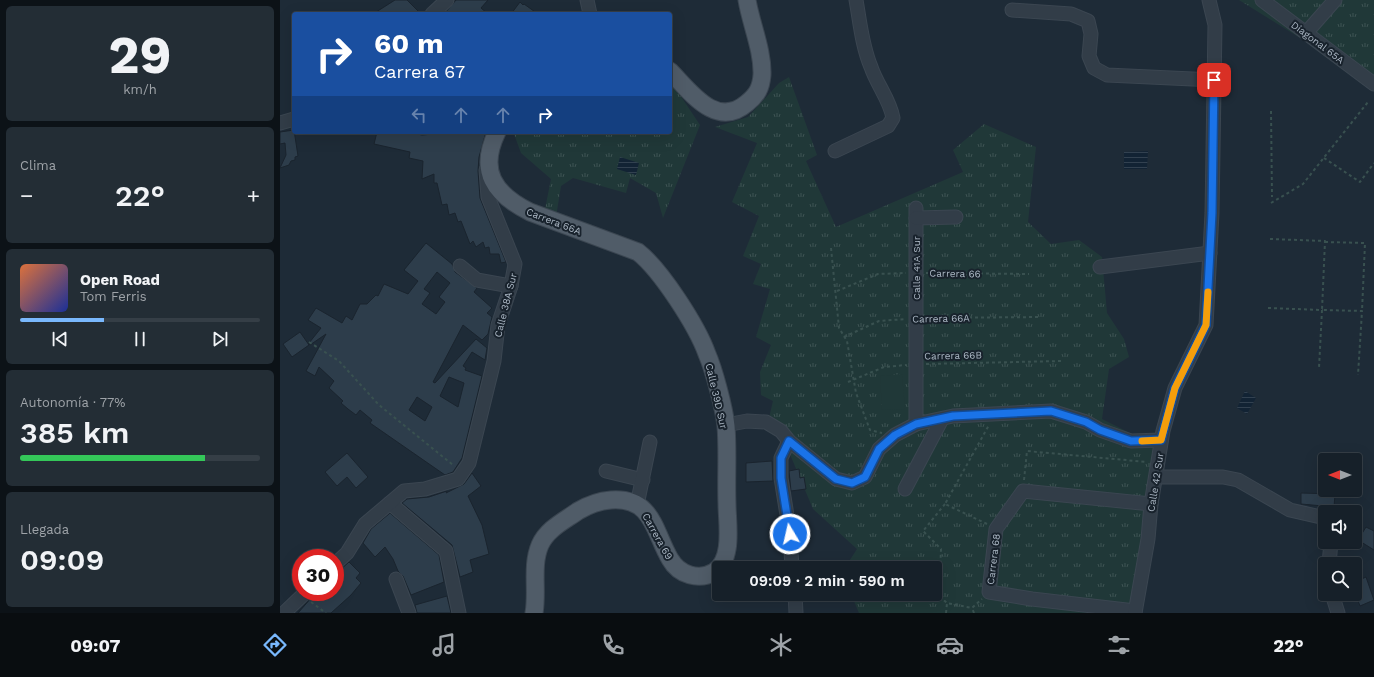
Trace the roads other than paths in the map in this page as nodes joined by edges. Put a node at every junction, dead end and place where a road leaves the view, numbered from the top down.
1 (447, 0) edge
2 (587, 0) edge
3 (747, 0) edge
4 (856, 0) edge
5 (1262, 0) edge
6 (1335, 0) edge
7 (1211, 1) edge
8 (1012, 10) dead end
9 (434, 12) edge
10 (590, 12) edge
11 (1306, 33) junction
12 (672, 73) edge
13 (1214, 80) junction
14 (1374, 84) edge
15 (292, 119) edge
16 (280, 122) edge
17 (496, 134) edge
18 (835, 151) dead end
19 (488, 158) junction
20 (956, 217) dead end
21 (1210, 253) junction
22 (645, 258) joint
23 (460, 266) dead end
24 (1100, 267) dead end
25 (511, 286) junction
26 (942, 419) junction
27 (916, 424) junction
28 (726, 425) junction
29 (1161, 440) junction
30 (789, 441) junction
31 (650, 442) dead end
32 (606, 471) dead end
33 (1156, 477) junction
34 (643, 480) junction
35 (906, 489) dead end
36 (390, 502) junction
37 (637, 504) junction
38 (1151, 504) junction
39 (1318, 516) edge
40 (344, 556) edge
41 (723, 561) edge
42 (792, 561) edge
43 (712, 572) edge
44 (396, 579) dead end
45 (297, 601) edge
46 (795, 601) edge
47 (1334, 601) edge
48 (1135, 612) edge
49 (284, 613) edge
50 (409, 613) edge
51 (459, 613) edge
52 (534, 613) edge
53 (796, 613) edge
54 (1338, 613) edge

1 - 9 street
2 - 10 street
3 - 12 main road
4 - 18 street
5 - 11 street, Diagonal 65A
6 - 11 street
7 - 13 street, Calle 42 Sur
8 - 13 street
11 - 14 street, Diagonal 65A
13 - 21 street, Calle 42 Sur
15 - 16 street
17 - 19 main road, Calle 38A Sur
19 - 22 main road, Carrera 66A
19 - 25 street, Calle 38A Sur
20 - 27 street, Calle 41A Sur
21 - 24 street
21 - 29 street, Calle 42 Sur
22 - 28 main road, Calle 39D Sur
23 - 25 street
25 - 36 street, Calle 38A Sur
26 - 27 street
26 - 29 street
26 - 35 street
27 - 30 street
28 - 30 street
28 - 41 main road, Calle 39D Sur
29 - 33 street, Calle 42 Sur
30 - 42 street
31 - 34 street
32 - 34 street
33 - 38 street, Calle 42 Sur
33 - 39 street
34 - 37 street
36 - 40 street
36 - 51 street
37 - 43 main road, Carrera 69
37 - 52 main road, Carrera 69
38 - 48 street, Calle 42 Sur
38 - 48 street, Carrera 68
44 - 50 street
45 - 49 street
46 - 53 street
47 - 54 street

